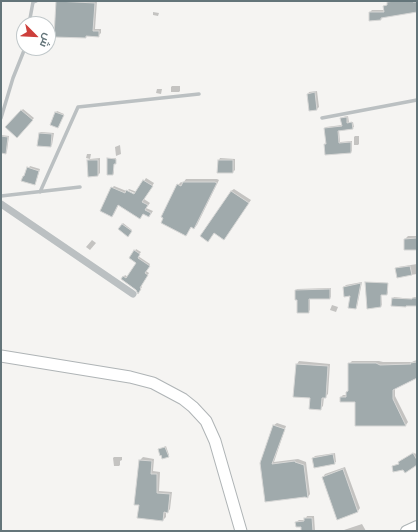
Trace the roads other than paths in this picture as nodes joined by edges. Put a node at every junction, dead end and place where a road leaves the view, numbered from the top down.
1 (36, 1) edge
2 (30, 16) edge
3 (22, 56) edge
4 (199, 94) dead end
5 (417, 100) edge
6 (1, 118) edge
7 (322, 118) dead end
8 (80, 187) dead end
9 (40, 192) junction
10 (1, 196) edge
11 (1, 204) edge
12 (133, 294) dead end
13 (1, 356) edge
14 (417, 526) edge
15 (241, 531) edge
16 (406, 531) edge

1 - 2 lane
3 - 6 lane
4 - 9 lane
5 - 7 lane
8 - 9 lane
9 - 10 lane
11 - 12 street
13 - 15 main road
14 - 16 main road

